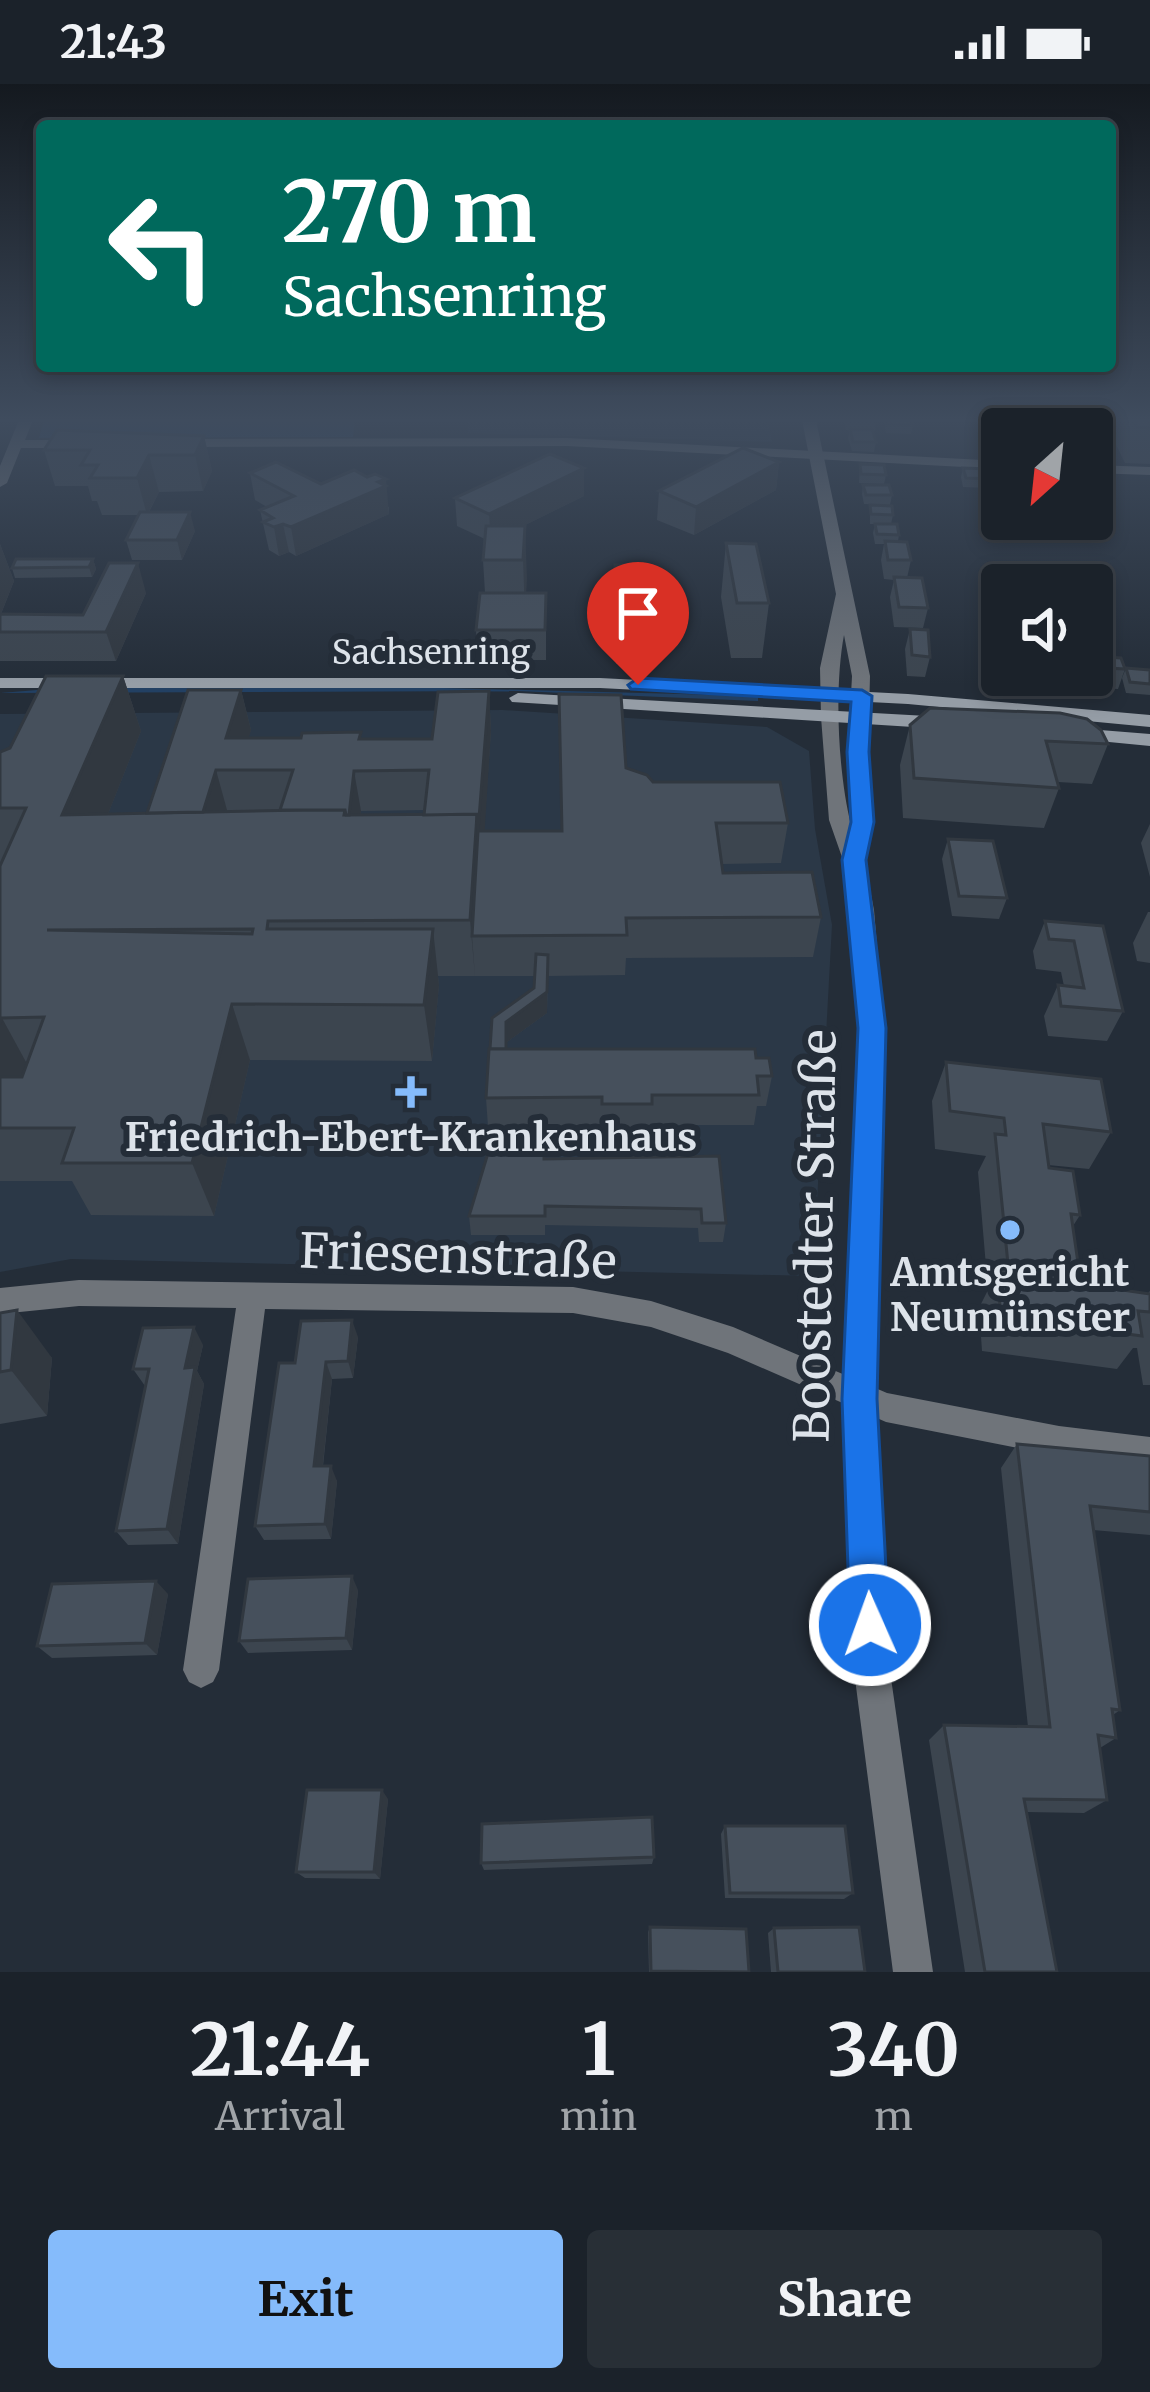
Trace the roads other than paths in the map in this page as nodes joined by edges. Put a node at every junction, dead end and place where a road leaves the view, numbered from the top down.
1 (826, 508) edge
2 (843, 596) junction
3 (0, 683) edge
4 (830, 694) junction
5 (862, 696) junction
6 (0, 698) edge
7 (830, 717) junction
8 (858, 719) junction
9 (1150, 721) edge
10 (1150, 740) edge
11 (854, 860) junction
12 (252, 1295) junction
13 (0, 1301) edge
14 (860, 1399) junction
15 (1150, 1452) edge
16 (201, 1670) dead end
17 (914, 1972) edge

1 - 2 street, Boostedter Straße
2 - 4 street, Boostedter Straße
2 - 5 street, Boostedter Straße
3 - 4 main road, Sachsenring
4 - 5 main road, Sachsenring
4 - 7 street, Boostedter Straße
5 - 8 street, Boostedter Straße
5 - 9 main road, Sachsenring
6 - 7 main road, Sachsenring
7 - 8 main road, Sachsenring
7 - 11 street, Boostedter Straße
8 - 10 main road, Sachsenring
8 - 11 street, Boostedter Straße
11 - 14 street, Boostedter Straße
12 - 13 street, Friesenstraße
12 - 14 street, Friesenstraße
12 - 16 street, Friesenstraße
14 - 15 street, Friesenstraße
14 - 17 street, Boostedter Straße

